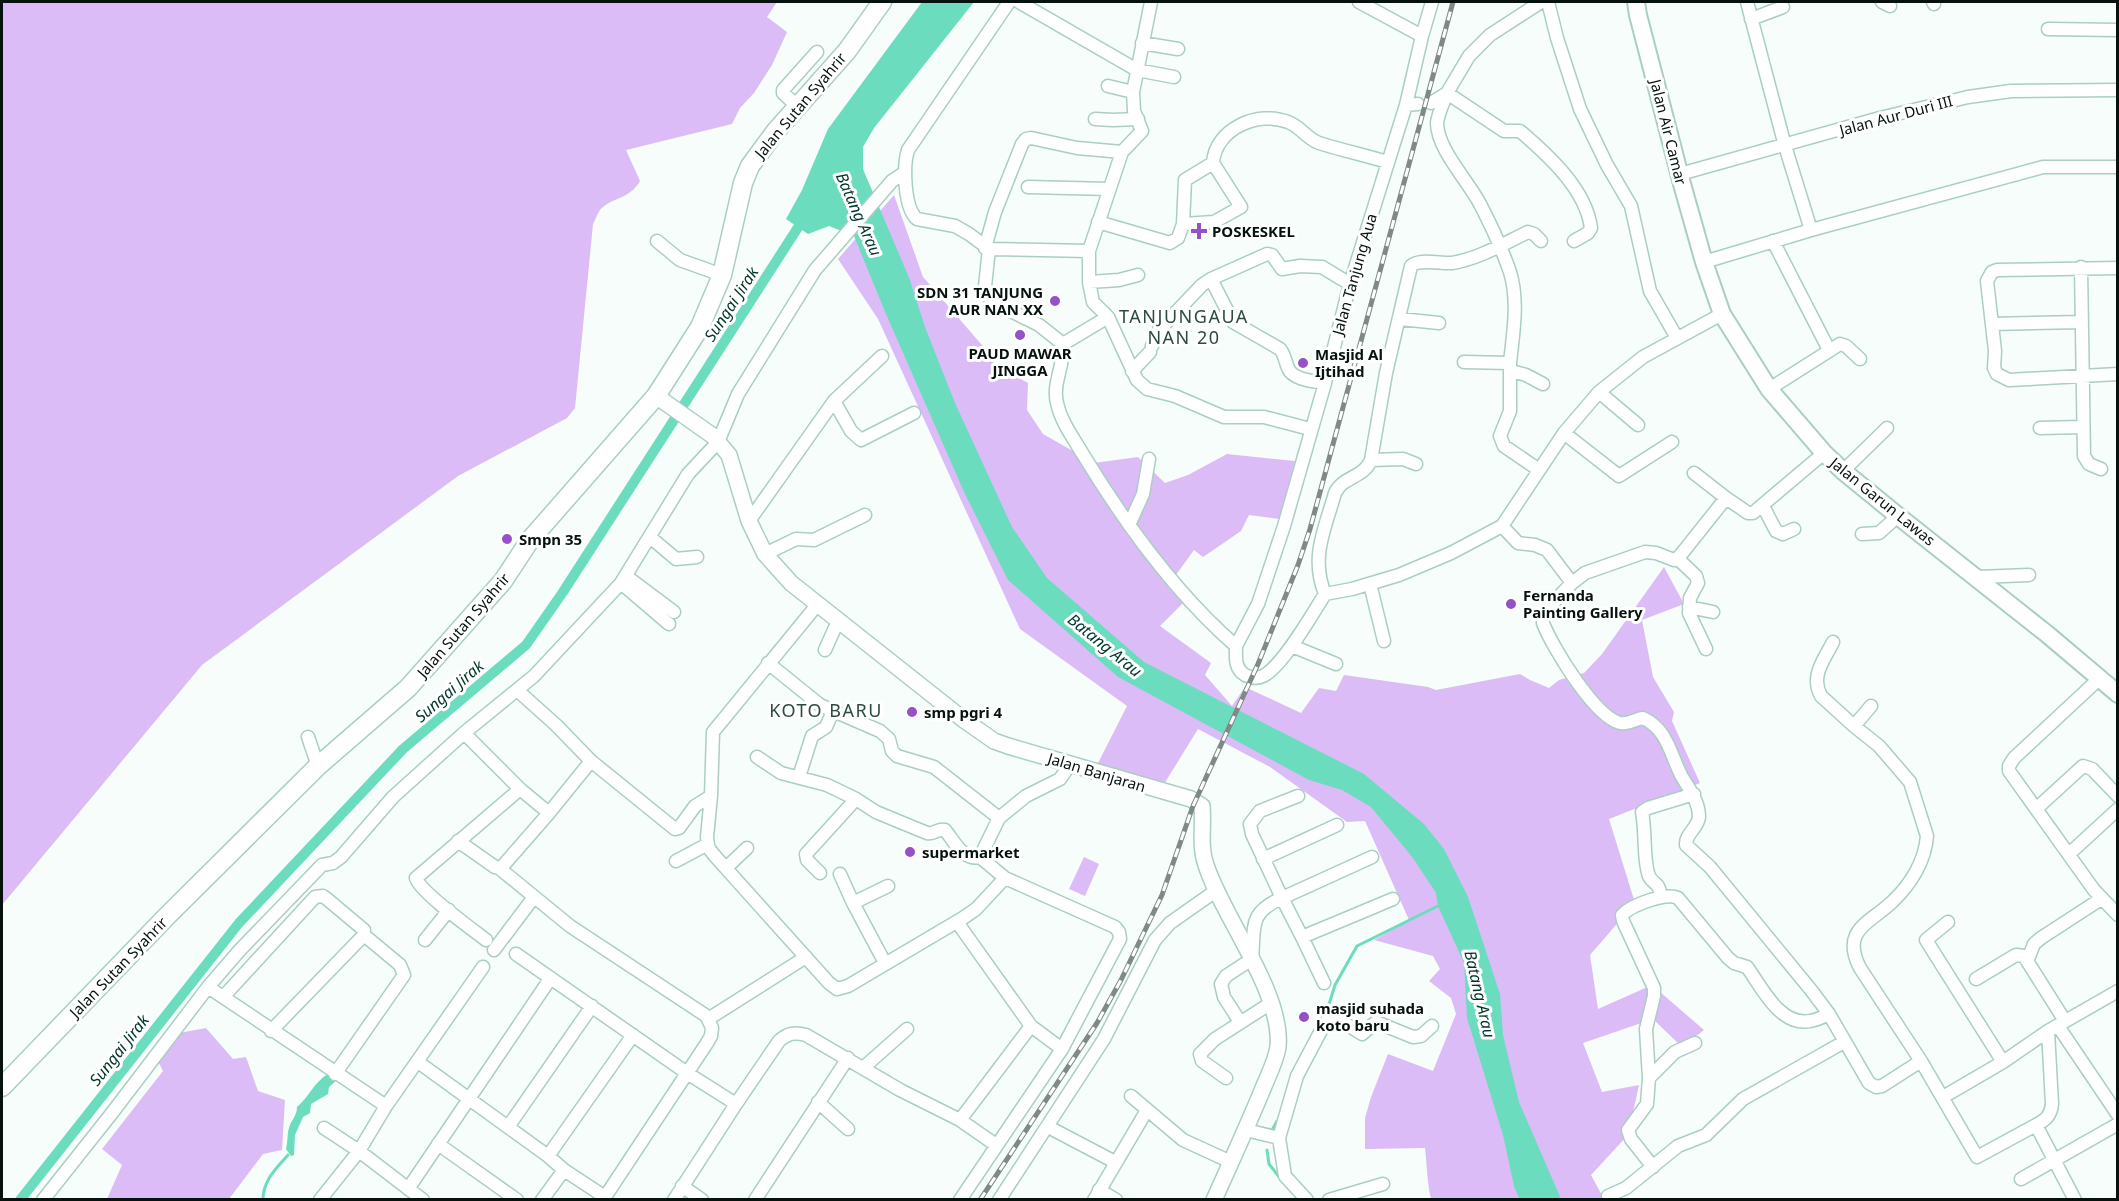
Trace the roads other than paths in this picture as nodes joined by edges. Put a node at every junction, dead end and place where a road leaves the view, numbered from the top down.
1 (882, 2) edge
2 (1009, 2) edge
3 (1019, 2) edge
4 (1151, 2) edge
5 (1359, 2) edge
6 (1432, 2) edge
7 (1541, 2) edge
8 (1548, 2) edge
9 (1636, 2) edge
10 (1747, 2) edge
11 (1783, 7) dead end
12 (1751, 20) junction
13 (2048, 29) dead end
14 (2118, 30) edge
15 (1422, 36) junction
16 (1142, 43) junction
17 (1178, 50) dead end
18 (818, 52) dead end
19 (1137, 70) junction
20 (1174, 77) dead end
21 (1108, 86) dead end
22 (2118, 90) edge
23 (1133, 92) junction
24 (1447, 93) junction
25 (1419, 104) junction
26 (797, 106) junction
27 (1095, 119) dead end
28 (1138, 119) junction
29 (1785, 146) junction
30 (1122, 152) junction
31 (1387, 162) junction
32 (1213, 163) junction
33 (2118, 167) edge
34 (904, 173) junction
35 (1680, 174) junction
36 (1028, 187) dead end
37 (1109, 189) junction
38 (1098, 222) junction
39 (1183, 224) junction
40 (1811, 230) junction
41 (1541, 241) dead end
42 (1574, 241) dead end
43 (1773, 241) junction
44 (657, 242) dead end
45 (1499, 246) junction
46 (987, 249) junction
47 (1089, 251) junction
48 (1704, 262) junction
49 (2081, 267) junction
50 (2118, 268) edge
51 (1138, 275) dead end
52 (722, 276) junction
53 (1210, 279) junction
54 (1089, 282) junction
55 (1350, 284) junction
56 (1722, 314) junction
57 (1108, 317) junction
58 (1400, 319) junction
59 (2081, 322) junction
60 (1439, 323) dead end
61 (1992, 324) junction
62 (1677, 338) junction
63 (1063, 344) junction
64 (1829, 350) junction
65 (882, 356) dead end
66 (1860, 359) dead end
67 (1464, 362) dead end
68 (1510, 367) junction
69 (1132, 371) junction
70 (2118, 374) edge
71 (2084, 375) junction
72 (1325, 383) junction
73 (1543, 384) dead end
74 (1769, 389) junction
75 (1599, 392) junction
76 (659, 398) junction
77 (834, 401) junction
78 (914, 414) dead end
79 (1638, 424) dead end
80 (2082, 427) junction
81 (1887, 428) dead end
82 (2040, 428) dead end
83 (1310, 429) junction
84 (1564, 433) junction
85 (715, 439) junction
86 (1672, 442) dead end
87 (1824, 453) junction
88 (1149, 459) dead end
89 (1371, 460) junction
90 (1416, 464) dead end
91 (1539, 470) junction
92 (2101, 470) dead end
93 (1843, 471) junction
94 (1694, 473) dead end
95 (1726, 498) junction
96 (1763, 506) junction
97 (865, 515) dead end
98 (1898, 516) junction
99 (749, 521) junction
100 (1129, 525) junction
101 (1502, 526) junction
102 (1794, 529) dead end
103 (1862, 534) dead end
104 (650, 537) junction
105 (765, 554) junction
106 (698, 557) dead end
107 (1677, 558) junction
108 (2029, 575) dead end
109 (1978, 578) junction
110 (624, 580) junction
111 (1572, 583) junction
112 (1370, 584) junction
113 (1325, 594) junction
114 (817, 604) junction
115 (1689, 606) junction
116 (1713, 612) dead end
117 (671, 618) dead end
118 (838, 621) junction
119 (1384, 641) dead end
120 (1833, 642) dead end
121 (1236, 646) junction
122 (1292, 646) junction
123 (1706, 649) dead end
124 (825, 650) dead end
125 (768, 663) junction
126 (1336, 664) dead end
127 (2100, 678) junction
128 (517, 690) junction
129 (2118, 694) edge
130 (1871, 706) dead end
131 (833, 711) junction
132 (1854, 726) junction
133 (464, 733) junction
134 (308, 737) dead end
135 (757, 758) dead end
136 (591, 761) junction
137 (1071, 763) junction
138 (318, 766) junction
139 (799, 777) junction
140 (520, 789) junction
141 (1694, 794) junction
142 (711, 796) junction
143 (1299, 796) dead end
144 (2118, 796) edge
145 (856, 799) junction
146 (2036, 809) junction
147 (549, 813) junction
148 (2116, 813) edge
149 (999, 818) junction
150 (1337, 825) dead end
151 (458, 841) junction
152 (708, 844) junction
153 (747, 848) dead end
154 (2069, 854) junction
155 (980, 857) junction
156 (1372, 857) dead end
157 (1263, 859) junction
158 (676, 861) dead end
159 (499, 868) junction
160 (726, 868) junction
161 (820, 873) dead end
162 (840, 874) dead end
163 (1005, 878) junction
164 (888, 886) dead end
165 (1217, 890) junction
166 (534, 897) junction
167 (1661, 897) junction
168 (1282, 898) junction
169 (1393, 899) dead end
170 (2101, 899) junction
171 (853, 903) junction
172 (449, 910) junction
173 (2118, 915) edge
174 (957, 922) junction
175 (1948, 922) dead end
176 (364, 935) junction
177 (1302, 937) junction
178 (425, 940) dead end
179 (516, 954) dead end
180 (806, 957) junction
181 (1252, 959) junction
182 (2028, 959) junction
183 (885, 963) junction
184 (483, 967) dead end
185 (550, 979) junction
186 (1976, 979) dead end
187 (1324, 982) dead end
188 (208, 987) junction
189 (2118, 991) edge
190 (224, 996) junction
191 (1270, 1004) junction
192 (592, 1006) junction
193 (1829, 1014) junction
194 (708, 1019) junction
195 (1240, 1022) junction
196 (1030, 1026) junction
197 (1432, 1026) dead end
198 (2057, 1026) junction
199 (907, 1029) dead end
200 (271, 1031) junction
201 (633, 1035) junction
202 (1844, 1042) junction
203 (1695, 1043) dead end
204 (1062, 1049) junction
205 (848, 1058) junction
206 (1921, 1061) junction
207 (418, 1062) junction
208 (2002, 1062) junction
209 (863, 1068) junction
210 (687, 1073) junction
211 (335, 1074) junction
212 (1226, 1078) dead end
213 (1649, 1078) junction
214 (2, 1087) edge
215 (1131, 1096) dead end
216 (1943, 1097) junction
217 (468, 1098) junction
218 (818, 1102) junction
219 (736, 1104) junction
220 (386, 1106) junction
221 (1147, 1110) junction
222 (2118, 1115) edge
223 (960, 1120) junction
224 (2118, 1124) edge
225 (2036, 1125) junction
226 (508, 1127) junction
227 (324, 1128) dead end
228 (848, 1129) dead end
229 (1054, 1130) dead end
230 (1250, 1132) junction
231 (1275, 1137) junction
232 (438, 1144) junction
233 (996, 1144) junction
234 (359, 1151) junction
235 (548, 1156) junction
236 (2054, 1160) junction
237 (1115, 1162) junction
238 (1231, 1162) junction
239 (1653, 1167) junction
240 (564, 1170) junction
241 (2021, 1179) dead end
242 (1383, 1184) dead end
243 (682, 1186) junction
244 (408, 1189) junction
245 (1097, 1195) edge
246 (1608, 1196) dead end
247 (604, 1198) edge
248 (43, 1200) edge
249 (320, 1200) edge
250 (423, 1200) edge
251 (517, 1200) edge
252 (543, 1200) edge
253 (674, 1200) edge
254 (702, 1200) edge
255 (755, 1200) edge
256 (960, 1200) edge
257 (999, 1200) edge
258 (1116, 1200) edge
259 (1214, 1200) edge
260 (1307, 1200) edge
261 (1329, 1200) edge
262 (2075, 1200) edge

1 - 26 main road, Jalan Sutan Syahrir
2 - 34 street
3 - 19 street
4 - 16 street
5 - 15 street
6 - 15 street, Jalan Tanjung Aua
7 - 24 street
8 - 62 street
9 - 35 main road, Jalan Air Camar
10 - 12 street
11 - 12 street
12 - 29 street
13 - 14 street
15 - 25 street, Jalan Tanjung Aua
16 - 17 street
16 - 19 street
18 - 26 street
19 - 20 street
19 - 23 street
21 - 23 street
22 - 29 street, Jalan Aur Duri III
23 - 28 street
24 - 25 street
24 - 42 street
24 - 45 street
25 - 31 street, Jalan Tanjung Aua
26 - 52 main road, Jalan Sutan Syahrir
27 - 28 street
28 - 30 street
29 - 35 street, Jalan Aur Duri III
29 - 40 street
30 - 37 street
30 - 46 street
31 - 32 street
31 - 55 street, Jalan Tanjung Aua
32 - 39 street
32 - 39 street
33 - 40 street
34 - 46 street
34 - 85 street
35 - 48 main road, Jalan Air Camar
36 - 37 street
37 - 38 street
38 - 39 street
38 - 47 street
40 - 43 street
41 - 45 street
43 - 48 street
43 - 64 street
44 - 52 street
45 - 58 street
45 - 68 street
46 - 47 street
46 - 63 street
47 - 54 street
48 - 56 main road, Jalan Garun Lawas
49 - 50 street
49 - 59 street
49 - 61 street
51 - 54 street
52 - 76 main road, Jalan Sutan Syahrir
53 - 55 street
53 - 69 street
53 - 72 street
54 - 57 street
55 - 72 street, Jalan Tanjung Aua
56 - 62 street
56 - 74 main road, Jalan Garun Lawas
57 - 63 street
57 - 69 street
58 - 60 street
58 - 89 street
59 - 61 street
59 - 71 street
61 - 71 street
62 - 75 street
63 - 100 street
64 - 66 street
64 - 74 street
65 - 77 street
67 - 68 street
68 - 73 street
68 - 91 street
69 - 83 street
70 - 71 street
71 - 80 street
72 - 83 street, Jalan Tanjung Aua
74 - 87 main road, Jalan Garun Lawas
75 - 79 street
75 - 84 street
76 - 85 street
76 - 138 main road, Jalan Sutan Syahrir
77 - 78 street
77 - 99 street
80 - 82 street
80 - 92 street
81 - 93 street
83 - 121 street, Jalan Tanjung Aua
84 - 86 street
84 - 91 street
85 - 99 street, Jalan Banjaran
85 - 104 street
87 - 93 main road, Jalan Garun Lawas
87 - 96 street
88 - 100 street
89 - 90 street
89 - 113 street
91 - 101 street
93 - 98 main road, Jalan Garun Lawas
94 - 95 street
95 - 96 street
95 - 107 street
96 - 102 street
97 - 105 street
98 - 103 street
98 - 109 main road, Jalan Garun Lawas
99 - 105 street, Jalan Banjaran
100 - 121 street
101 - 111 street
101 - 112 street
104 - 106 street
104 - 110 street
105 - 114 street, Jalan Banjaran
107 - 111 street
107 - 115 street
108 - 109 street
109 - 127 main road, Jalan Garun Lawas
110 - 117 street
110 - 128 street
111 - 141 street
112 - 113 street
112 - 119 street
113 - 122 street
114 - 118 street, Jalan Banjaran
114 - 125 street
115 - 116 street
115 - 123 street
118 - 124 street
118 - 137 street, Jalan Banjaran
120 - 132 street
121 - 122 street
122 - 126 street
125 - 131 street
125 - 142 street
127 - 129 main road, Jalan Garun Lawas
127 - 146 street
128 - 133 street
128 - 136 street
130 - 132 street
131 - 139 street
131 - 149 street
132 - 206 street
133 - 140 street
133 - 188 street
134 - 138 street
135 - 139 street
136 - 142 street
136 - 147 street
137 - 149 street
137 - 165 street, Jalan Banjaran
138 - 214 main road, Jalan Sutan Syahrir
139 - 145 street
140 - 147 street
140 - 151 street
141 - 167 street
141 - 193 street
142 - 152 street
143 - 157 street
144 - 146 street
145 - 155 street
145 - 161 street
146 - 154 street
147 - 159 street
148 - 154 street
149 - 155 street
150 - 157 street
151 - 159 street
151 - 172 street
152 - 158 street
152 - 160 street
153 - 160 street
154 - 170 street
155 - 163 street
156 - 168 street
157 - 168 street
159 - 166 street
160 - 180 street
162 - 171 street
163 - 174 street
163 - 204 street
164 - 171 street
165 - 181 street, Jalan Banjaran
165 - 257 street
166 - 172 street
166 - 194 street
167 - 193 street
167 - 213 street
168 - 177 street
168 - 181 street
169 - 177 street
170 - 173 street
170 - 182 street
171 - 183 street
172 - 178 street
174 - 183 street
174 - 196 street
175 - 208 street
176 - 190 street
176 - 200 street
176 - 211 street
177 - 187 street
179 - 185 street
180 - 183 street
180 - 194 street
181 - 191 street, Jalan Banjaran
181 - 195 street
182 - 186 street
182 - 198 street
184 - 207 street
185 - 192 street
185 - 217 street
188 - 190 street
188 - 248 street
189 - 198 street
190 - 200 street
191 - 195 street
191 - 230 street, Jalan Banjaran
192 - 201 street
192 - 226 street
193 - 202 street
194 - 210 street
195 - 212 street
196 - 204 street
196 - 223 street
197 - 231 street
198 - 208 street
198 - 222 street
198 - 225 street
199 - 209 street
200 - 211 street
201 - 210 street
201 - 235 street
202 - 206 street
202 - 239 street
203 - 213 street
204 - 233 street
205 - 209 street
205 - 218 street
205 - 219 street
206 - 216 street
207 - 217 street
207 - 220 street
208 - 216 street
209 - 223 street
210 - 219 street
210 - 247 street
211 - 220 street
213 - 239 street
215 - 221 street
216 - 225 street
217 - 226 street
217 - 232 street
218 - 228 street
218 - 255 street
219 - 243 street
220 - 234 street
221 - 237 street
221 - 238 street
223 - 233 street
224 - 236 street
225 - 236 street
226 - 235 street
227 - 234 street
229 - 237 street
230 - 231 street
230 - 238 street, Jalan Banjaran
231 - 260 street
232 - 244 street
232 - 251 street
233 - 256 street
234 - 244 street
234 - 249 street
235 - 240 street
236 - 241 street
236 - 262 street
237 - 245 street
238 - 259 street, Jalan Banjaran
239 - 246 street
240 - 247 street
240 - 252 street
242 - 261 street
243 - 253 street
243 - 254 street
244 - 250 street
245 - 258 street

